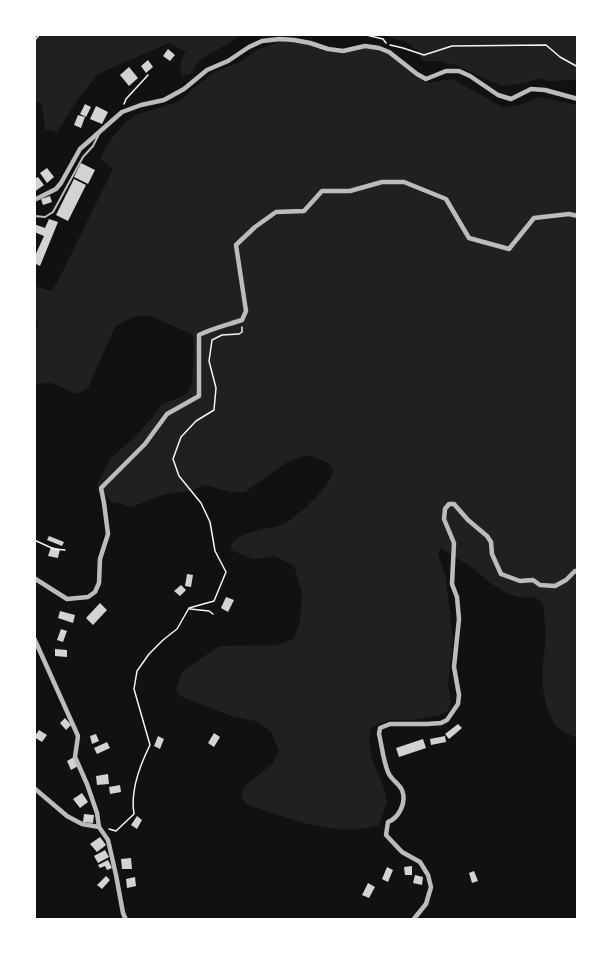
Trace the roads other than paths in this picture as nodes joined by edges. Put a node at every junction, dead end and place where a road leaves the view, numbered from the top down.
1 (578, 99) edge
2 (102, 128) junction
3 (34, 200) edge
4 (34, 216) edge
5 (578, 216) edge
6 (578, 572) edge
7 (34, 578) edge
8 (34, 638) edge
9 (34, 788) edge
10 (99, 827) junction
11 (126, 920) edge
12 (413, 920) edge

1 - 2 street
2 - 3 street
2 - 4 lane
5 - 7 street
6 - 12 street
8 - 10 street
9 - 10 street
10 - 11 street

